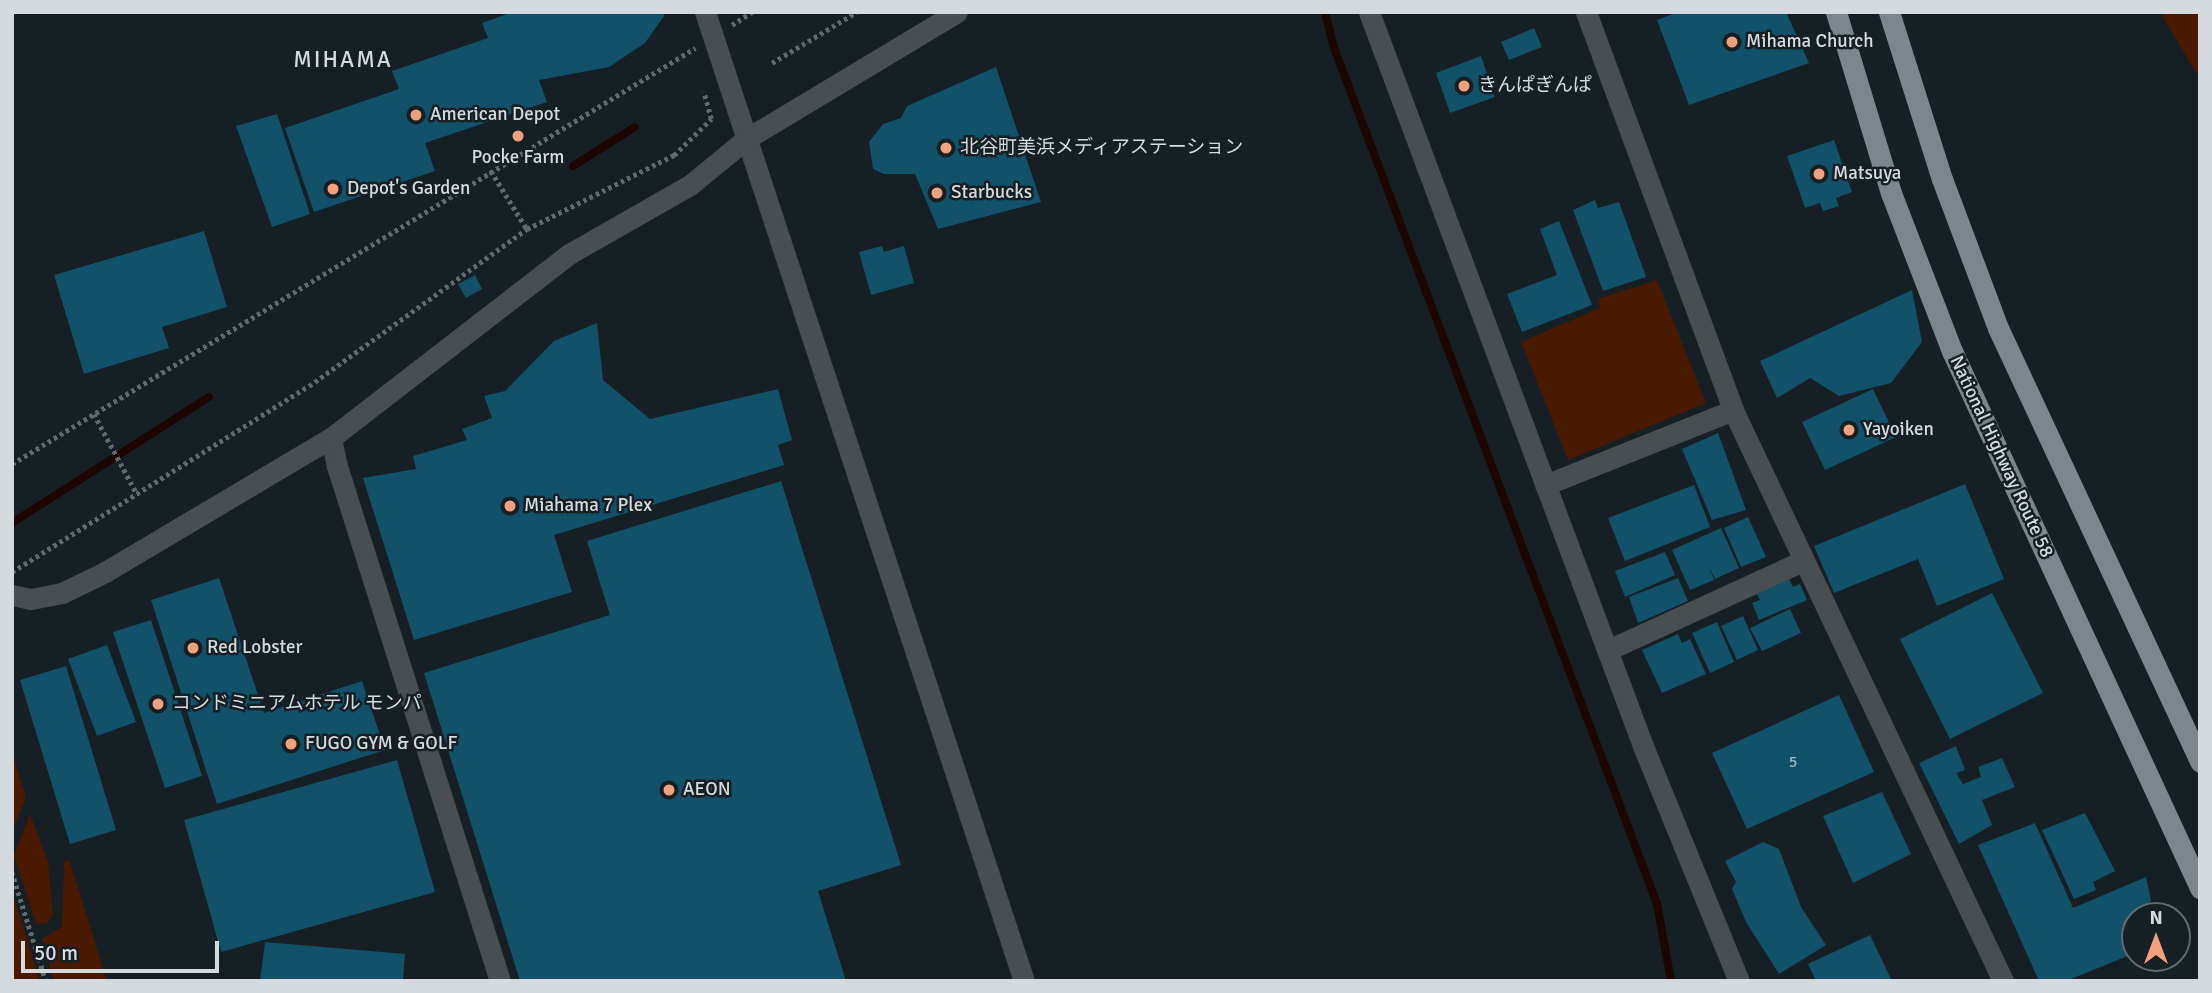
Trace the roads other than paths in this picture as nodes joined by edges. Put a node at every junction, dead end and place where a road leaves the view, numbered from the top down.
1 (705, 12) edge
2 (957, 12) edge
3 (1369, 12) edge
4 (1586, 12) edge
5 (1836, 12) edge
6 (1889, 12) edge
7 (746, 139) junction
8 (1733, 410) junction
9 (331, 438) junction
10 (1545, 485) junction
11 (1802, 561) junction
12 (12, 595) edge
13 (1608, 650) junction
14 (2200, 762) edge
15 (2200, 888) edge
16 (500, 981) edge
17 (1024, 981) edge
18 (1739, 981) edge
19 (2003, 981) edge

1 - 7 street
2 - 7 street
3 - 10 street
4 - 8 street
5 - 15 highway, National Highway Route 58
6 - 14 highway
7 - 9 street
7 - 17 street
8 - 10 street
8 - 11 street
9 - 12 street
9 - 16 street
10 - 13 street
11 - 13 street
11 - 19 street
13 - 18 street

